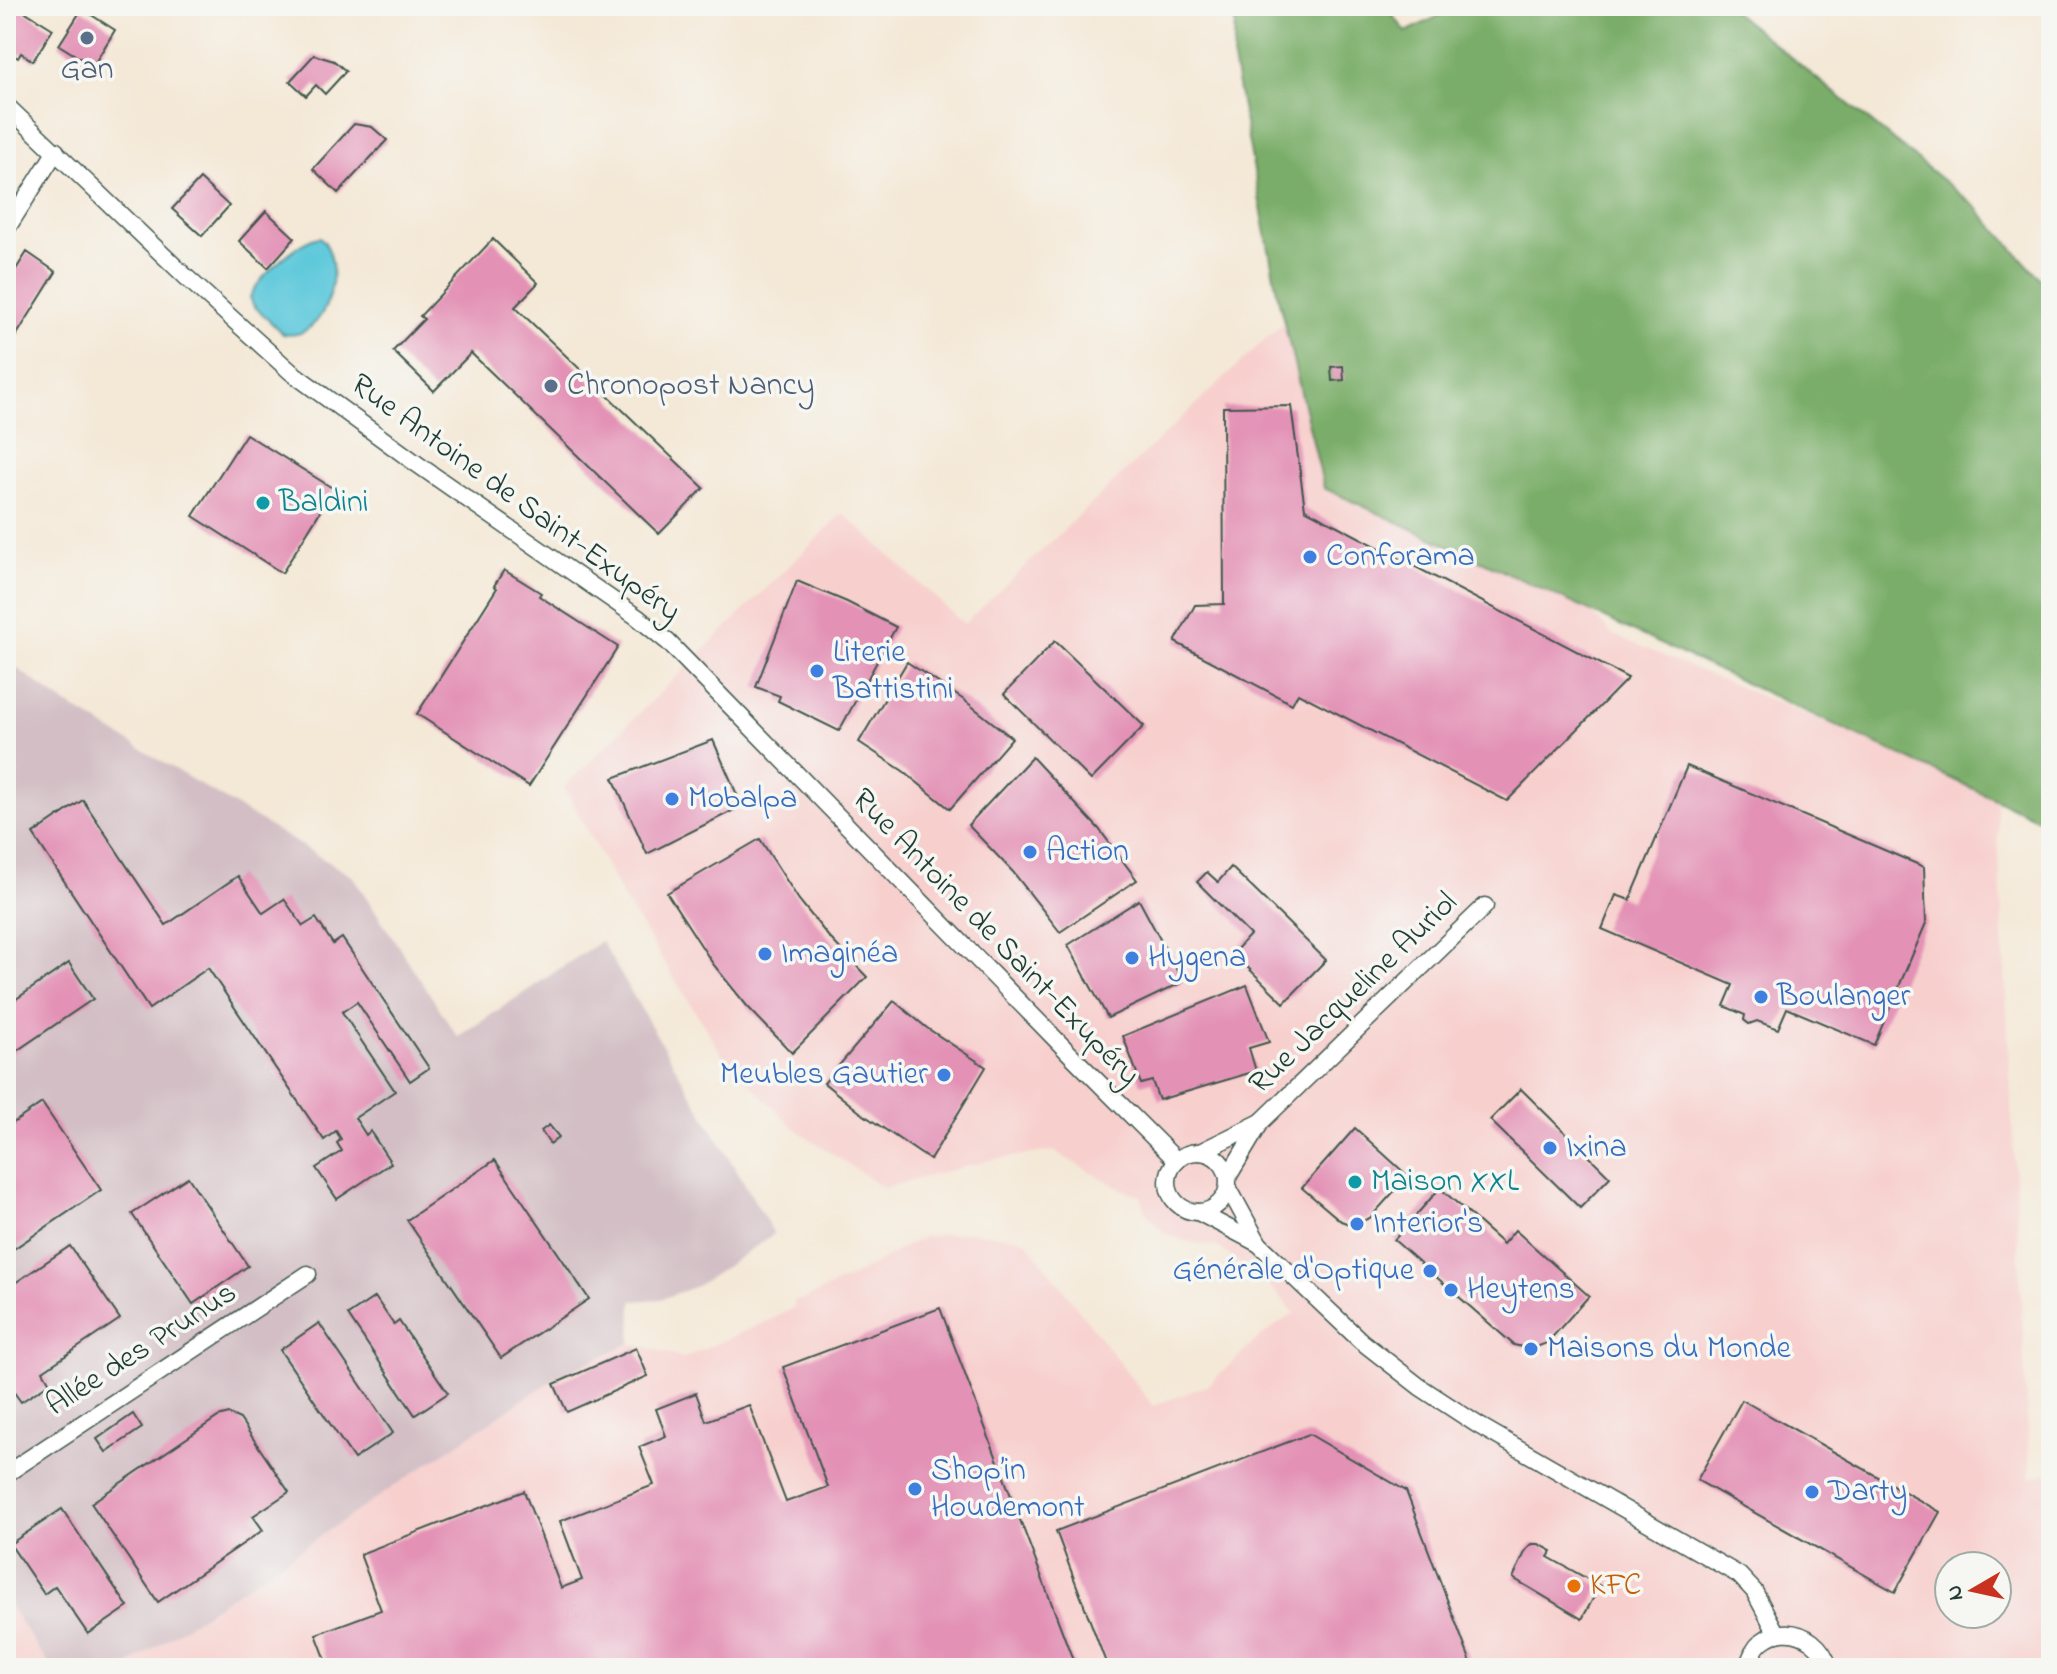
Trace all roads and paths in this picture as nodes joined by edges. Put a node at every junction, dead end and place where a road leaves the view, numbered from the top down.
1 (6, 105) edge
2 (56, 151) junction
3 (6, 230) edge
4 (1485, 906) dead end
5 (1261, 1122) junction
6 (1200, 1152) junction
7 (1177, 1161) junction
8 (1228, 1182) junction
9 (1198, 1212) junction
10 (1259, 1244) junction
11 (308, 1274) dead end
12 (6, 1474) edge
13 (1777, 1634) junction
14 (1748, 1668) edge
15 (1829, 1668) edge

1 - 2 street, Rue Antoine de Saint-Exupéry
2 - 3 street
2 - 7 street, Rue Antoine de Saint-Exupéry
4 - 5 street, Rue Jacqueline Auriol
5 - 6 street, Rue Jacqueline Auriol
5 - 8 street, Rue Jacqueline Auriol
6 - 7 street
6 - 8 street
7 - 9 street
8 - 9 street
8 - 10 street
9 - 10 street
10 - 13 street
11 - 12 street, Allée des Prunus
13 - 14 street
13 - 15 street

